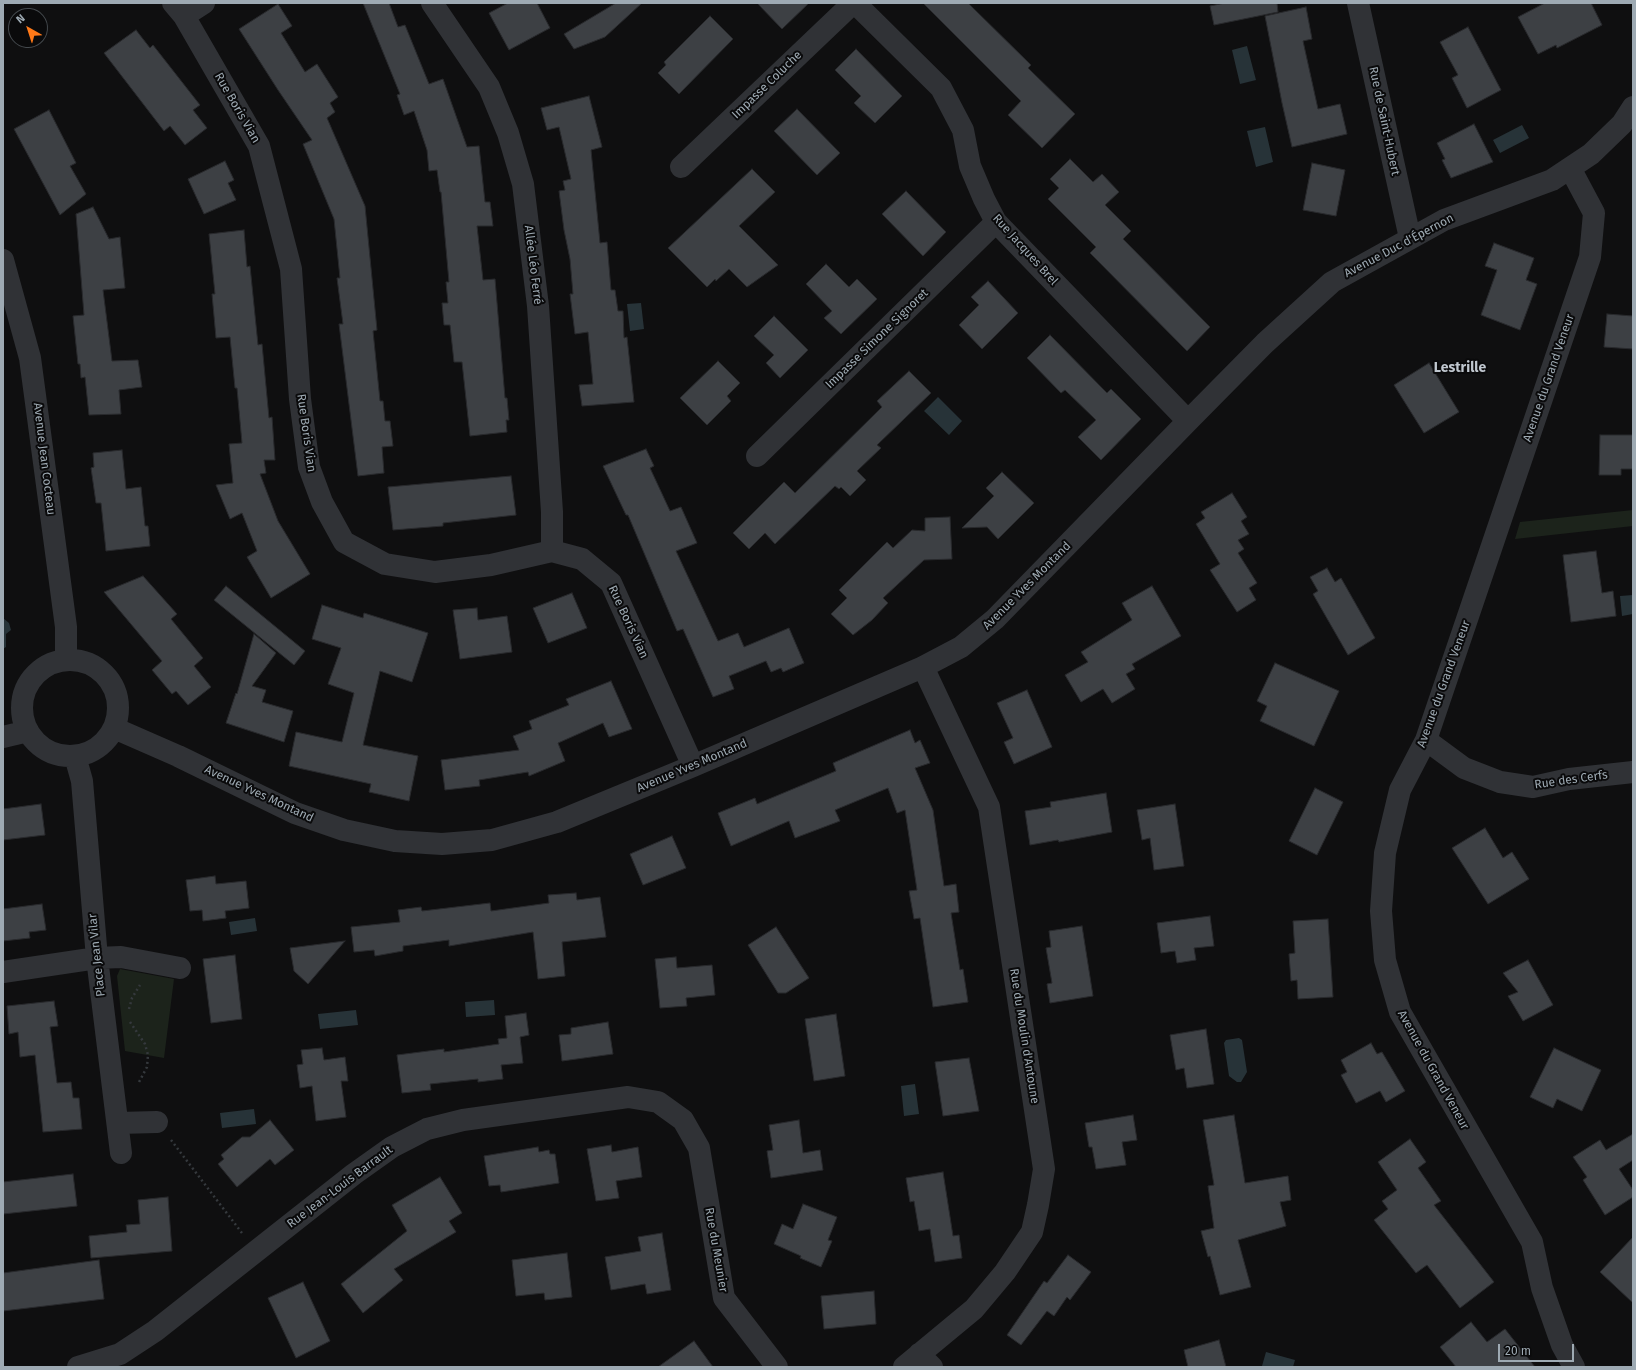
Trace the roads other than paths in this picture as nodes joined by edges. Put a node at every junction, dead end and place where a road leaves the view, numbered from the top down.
1 (204, 3) edge
2 (432, 3) edge
3 (854, 3) edge
4 (1358, 3) edge
5 (179, 10) edge
6 (1633, 107) edge
7 (682, 167) dead end
8 (1570, 168) junction
9 (996, 222) junction
10 (1410, 238) junction
11 (3, 260) edge
12 (1188, 421) junction
13 (757, 456) dead end
14 (552, 551) junction
15 (66, 660) junction
16 (923, 667) junction
17 (114, 728) junction
18 (28, 731) junction
19 (3, 737) edge
20 (1426, 740) junction
21 (75, 756) junction
22 (693, 766) junction
23 (1633, 772) edge
24 (97, 958) junction
25 (180, 968) dead end
26 (3, 972) edge
27 (157, 1122) road end
28 (118, 1123) junction
29 (121, 1153) dead end
30 (705, 1186) joint
31 (918, 1363) edge
32 (78, 1367) edge
33 (777, 1367) edge
34 (1574, 1367) edge

1 - 5 street
2 - 14 street, Allée Léo Ferré
3 - 7 street, Impasse Coluche
3 - 9 street, Rue Jacques Brel
4 - 10 street, Rue de Saint-Hubert
5 - 14 street, Rue Boris Vian
6 - 8 street, Avenue Duc d'Épernon
8 - 10 street, Avenue Duc d'Épernon
8 - 20 street, Avenue du Grand Veneur
9 - 12 street, Rue Jacques Brel
9 - 13 street, Impasse Simone Signoret
10 - 12 street, Avenue Duc d'Épernon
11 - 15 street, Avenue Jean Cocteau
12 - 16 street, Avenue Yves Montand
14 - 22 street, Rue Boris Vian
15 - 17 street
15 - 18 street
16 - 22 street, Avenue Yves Montand
16 - 31 street, Rue du Moulin d'Antoune
17 - 21 street
17 - 22 street, Avenue Yves Montand
18 - 19 street
18 - 21 street
20 - 23 street, Rue des Cerfs
20 - 34 street, Avenue du Grand Veneur
21 - 24 street, Place Jean Vilar
24 - 25 street
24 - 26 street
24 - 28 street, Place Jean Vilar
27 - 28 street
28 - 29 street, Place Jean Vilar
30 - 32 street, Rue Jean-Louis Barrault
30 - 33 street, Rue du Meunier

